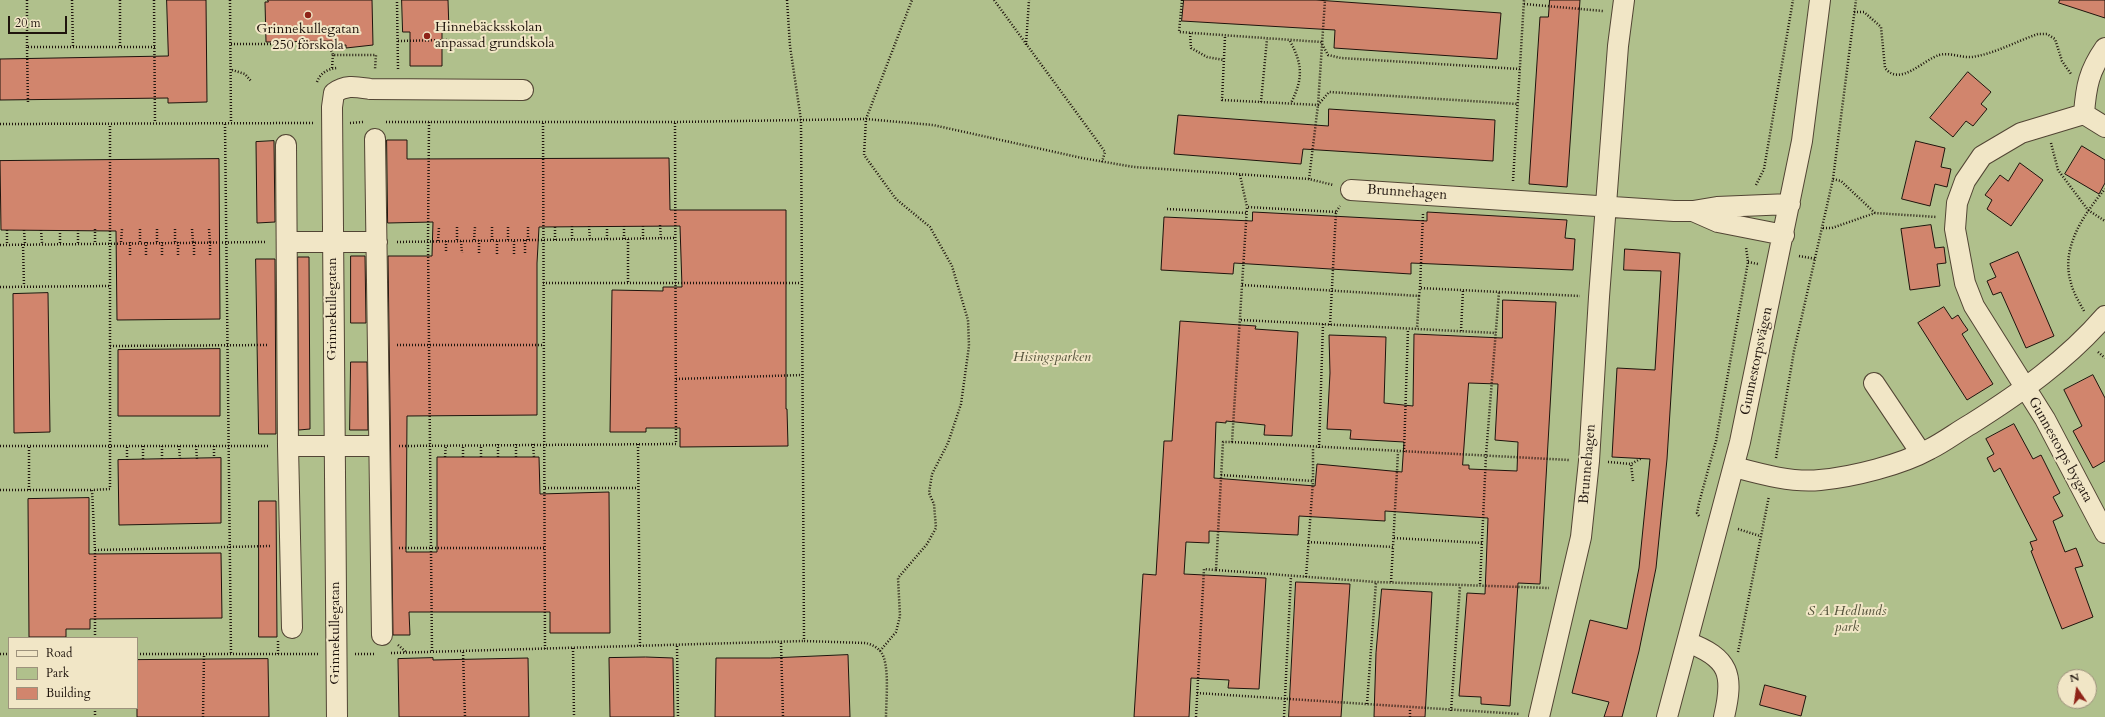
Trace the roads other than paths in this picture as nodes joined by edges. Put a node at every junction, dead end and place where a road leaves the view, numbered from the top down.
1 (1820, 0) edge
2 (1623, 6) edge
3 (2105, 48) edge
4 (523, 90) dead end
5 (2084, 114) junction
6 (2105, 127) edge
7 (376, 128) road end
8 (286, 145) dead end
9 (1351, 190) road end
10 (1790, 204) junction
11 (1607, 207) junction
12 (1693, 211) junction
13 (1784, 235) junction
14 (287, 242) junction
15 (333, 242) junction
16 (377, 242) junction
17 (2100, 321) edge
18 (1874, 383) dead end
19 (2026, 388) junction
20 (288, 446) junction
21 (379, 446) junction
22 (334, 447) junction
23 (1921, 453) junction
24 (1734, 467) junction
25 (2105, 533) edge
26 (292, 628) dead end
27 (1687, 642) junction
28 (382, 644) road end
29 (1540, 714) edge
30 (337, 717) edge
31 (1667, 717) edge
32 (1724, 717) edge

1 - 10 street, Gunnestorpsvägen
2 - 11 street, Brunnehagen
3 - 5 street
4 - 15 street, Grinnekullegatan
5 - 6 street
5 - 19 street, Gunnestorps bygata
7 - 16 street
8 - 14 street
9 - 11 street, Brunnehagen
10 - 12 street, Brunnehagen
10 - 13 street, Gunnestorpsvägen
11 - 12 street, Brunnehagen
11 - 29 street, Brunnehagen
12 - 13 street, Brunnehagen
13 - 24 street, Gunnestorpsvägen
14 - 15 street
14 - 20 street
15 - 16 street
15 - 22 street, Grinnekullegatan
16 - 21 street
17 - 19 street, Gunnestorps bygata
18 - 23 street
19 - 23 street, Gunnestorps bygata
19 - 25 street, Gunnestorps bygata
20 - 22 street
20 - 26 street
21 - 22 street
21 - 28 street
22 - 30 street, Grinnekullegatan
23 - 24 street, Gunnestorps bygata
24 - 27 street, Gunnestorpsvägen
27 - 31 street, Gunnestorpsvägen
27 - 32 street

